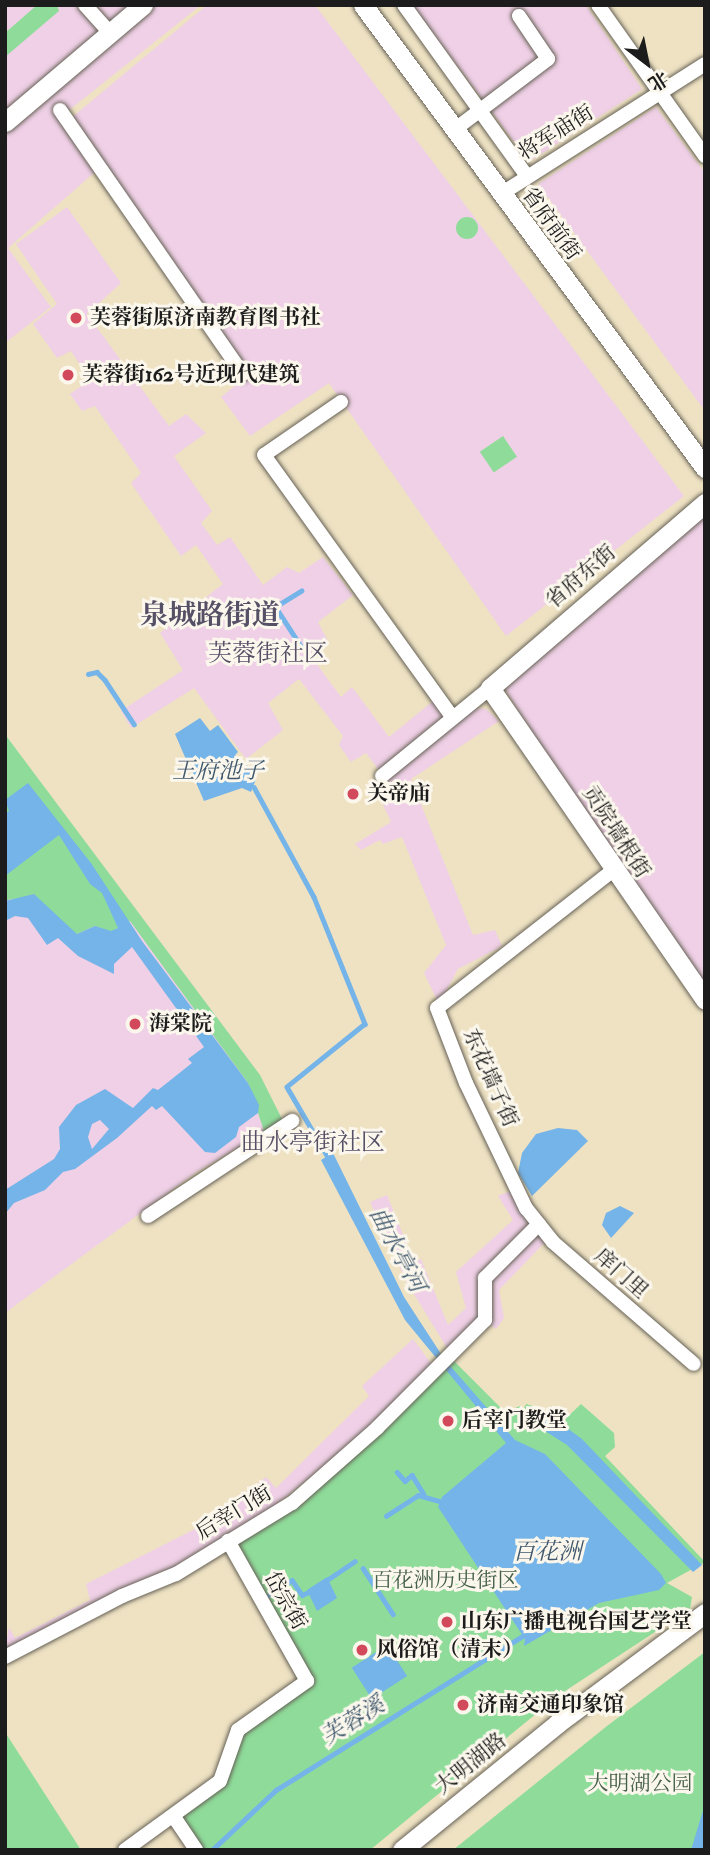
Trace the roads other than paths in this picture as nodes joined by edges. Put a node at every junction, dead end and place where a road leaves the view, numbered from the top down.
1 (85, 5) edge
2 (143, 5) edge
3 (363, 5) edge
4 (404, 5) edge
5 (598, 5) edge
6 (519, 16) dead end
7 (110, 33) junction
8 (705, 64) edge
9 (658, 93) junction
10 (60, 110) dead end
11 (480, 110) junction
12 (5, 122) edge
13 (454, 130) junction
14 (705, 156) edge
15 (527, 176) junction
16 (501, 194) junction
17 (243, 374) dead end
18 (341, 402) dead end
19 (705, 468) edge
20 (705, 503) edge
21 (490, 688) junction
22 (452, 717) junction
23 (382, 776) dead end
24 (612, 871) junction
25 (705, 1000) edge
26 (292, 1121) dead end
27 (526, 1208) joint
28 (148, 1216) dead end
29 (539, 1224) junction
30 (694, 1364) dead end
31 (228, 1541) junction
32 (705, 1614) edge
33 (705, 1626) edge
34 (5, 1657) edge
35 (174, 1818) junction
36 (125, 1850) edge
37 (196, 1850) edge
38 (401, 1850) edge
39 (420, 1850) edge

1 - 7 street
2 - 7 street
3 - 13 street, 省府前街
4 - 11 street
5 - 9 street
6 - 11 street
7 - 12 street
8 - 9 street, 将军庙街
9 - 14 street
9 - 15 street, 将军庙街
10 - 17 street
11 - 13 street
11 - 15 street
13 - 16 street, 省府前街
15 - 16 street, 将军庙街
16 - 19 street, 省府前街
18 - 22 street
20 - 21 street, 省府东街
21 - 22 street
21 - 24 street, 贡院墙根街
22 - 23 street
24 - 25 street, 贡院墙根街
24 - 27 street, 东花墙子街
26 - 28 street
27 - 29 street, 庠门里
29 - 30 street, 庠门里
29 - 31 street, 后宰门街
31 - 34 street, 后宰门街
31 - 35 street, 岱宗街
32 - 38 street, 大明湖路
33 - 39 street, 大明湖路
35 - 36 street
35 - 37 street

